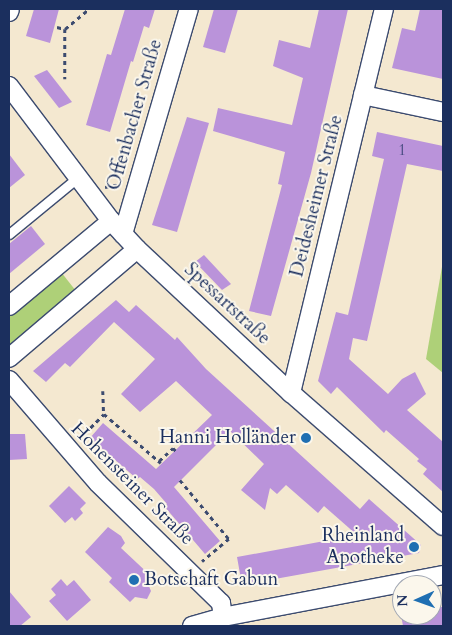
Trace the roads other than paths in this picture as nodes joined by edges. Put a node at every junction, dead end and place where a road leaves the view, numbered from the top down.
1 (10, 9) edge
2 (189, 9) edge
3 (384, 9) edge
4 (9, 12) edge
5 (9, 86) edge
6 (363, 95) junction
7 (443, 112) edge
8 (78, 178) junction
9 (117, 227) junction
10 (9, 234) edge
11 (137, 249) junction
12 (9, 306) edge
13 (9, 358) edge
14 (9, 380) edge
15 (291, 393) junction
16 (443, 526) edge
17 (443, 575) edge
18 (223, 617) junction
19 (192, 626) edge

1 - 4 street
2 - 9 street, Offenbacher Straße
3 - 6 street, Deidesheimer Straße
5 - 8 street, Spessartstraße
6 - 7 street
6 - 15 street, Deidesheimer Straße
8 - 9 street, Spessartstraße
8 - 10 lane
9 - 11 street, Spessartstraße
9 - 12 street
11 - 13 street
11 - 15 street, Spessartstraße
14 - 18 street, Hohensteiner Straße
15 - 16 street, Spessartstraße
17 - 18 street
18 - 19 street

